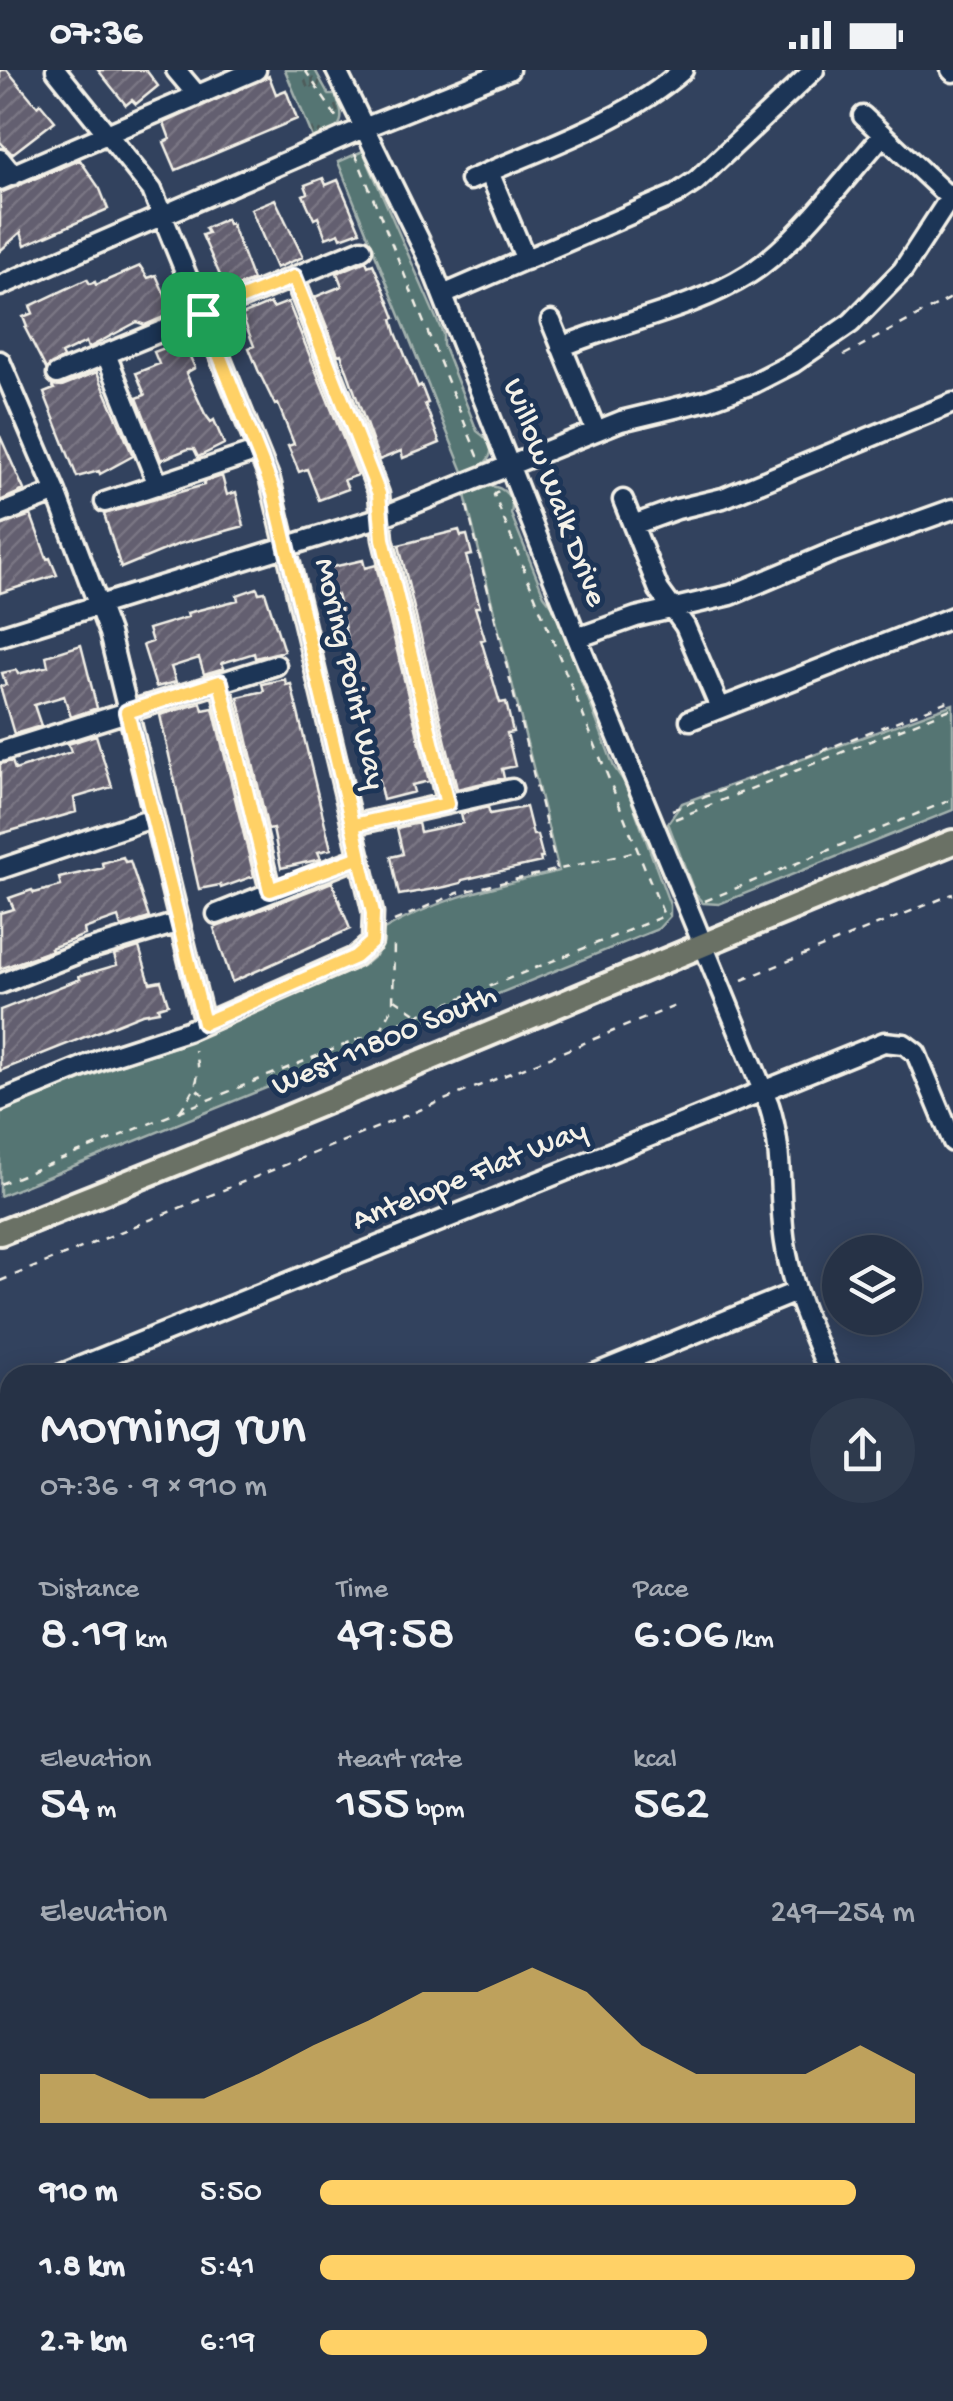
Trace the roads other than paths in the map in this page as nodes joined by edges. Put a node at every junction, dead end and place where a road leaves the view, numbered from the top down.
1 (56, 70) edge
2 (176, 70) edge
3 (256, 70) edge
4 (336, 70) edge
5 (509, 70) edge
6 (683, 70) edge
7 (814, 70) edge
8 (197, 95) junction
9 (864, 116) dead end
10 (366, 127) junction
11 (109, 133) junction
12 (884, 135) junction
13 (0, 159) edge
14 (489, 172) junction
15 (6, 178) edge
16 (470, 180) dead end
17 (952, 195) edge
18 (165, 216) junction
19 (362, 249) dead end
20 (526, 260) junction
21 (294, 277) junction
22 (0, 286) edge
23 (443, 295) junction
24 (203, 314) junction
25 (551, 321) dead end
26 (561, 346) junction
27 (106, 354) junction
28 (0, 361) edge
29 (57, 374) dead end
30 (953, 404) edge
31 (596, 431) junction
32 (258, 451) junction
33 (504, 470) junction
34 (158, 485) junction
35 (56, 492) junction
36 (623, 500) dead end
37 (105, 502) dead end
38 (953, 508) edge
39 (0, 514) edge
40 (381, 517) junction
41 (632, 524) junction
42 (287, 546) junction
43 (99, 605) junction
44 (673, 609) junction
45 (953, 617) edge
46 (0, 636) edge
47 (577, 638) junction
48 (276, 665) dead end
49 (220, 682) junction
50 (720, 708) junction
51 (127, 712) junction
52 (690, 720) dead end
53 (0, 752) edge
54 (512, 789) dead end
55 (447, 804) junction
56 (152, 818) junction
57 (353, 825) junction
58 (953, 842) edge
59 (360, 857) junction
60 (0, 869) edge
61 (270, 890) junction
62 (217, 914) dead end
63 (177, 923) junction
64 (702, 943) junction
65 (0, 984) edge
66 (204, 1023) junction
67 (763, 1090) junction
68 (0, 1101) edge
69 (953, 1142) edge
70 (0, 1233) edge
71 (796, 1292) junction
72 (85, 1365) edge
73 (629, 1365) edge
74 (826, 1365) edge

1 - 11 street, Moring Point Way
2 - 8 street
3 - 8 street
4 - 10 street, Willow Walk Drive
5 - 10 street
6 - 14 street
7 - 20 street
8 - 11 street
9 - 12 street
10 - 18 street
10 - 23 street, Willow Walk Drive
11 - 15 street
11 - 18 street, Moring Point Way
12 - 17 street
12 - 26 street
13 - 15 street
14 - 16 street
14 - 20 street
17 - 31 street
18 - 22 street
18 - 24 street, Moring Point Way
19 - 21 street
20 - 23 street
21 - 24 street
21 - 40 street
23 - 33 street, Willow Walk Drive
24 - 27 street
24 - 32 street, Moring Point Way
25 - 26 street
26 - 31 street
27 - 29 street
27 - 34 street
28 - 35 street
30 - 41 street
31 - 33 street
32 - 34 street
32 - 42 street, Moring Point Way
33 - 40 street
33 - 47 street, Willow Walk Drive
34 - 37 street
35 - 39 street
35 - 43 street
36 - 41 street
38 - 44 street
40 - 42 street
40 - 55 street
41 - 44 street
42 - 43 street
42 - 57 street, Moring Point Way
43 - 46 street
43 - 51 street
44 - 47 street
44 - 50 street
45 - 50 street
47 - 64 street, Willow Walk Drive
48 - 49 street
49 - 51 street
49 - 61 street
50 - 52 street
51 - 53 street
51 - 56 street
54 - 55 street
55 - 57 street
56 - 60 street
56 - 63 street
57 - 59 street, Moring Point Way
58 - 64 main road, West 11800 South
59 - 61 street
59 - 66 street, Moring Point Way
61 - 62 street
63 - 65 street
63 - 66 street
64 - 67 street, Willow Walk Drive
64 - 70 main road, West 11800 South
66 - 68 street, Moring Point Way
67 - 69 street, Antelope Flat Way
67 - 71 street, Willow Walk Drive
67 - 72 street, Antelope Flat Way
71 - 73 street
71 - 74 street, Willow Walk Drive

